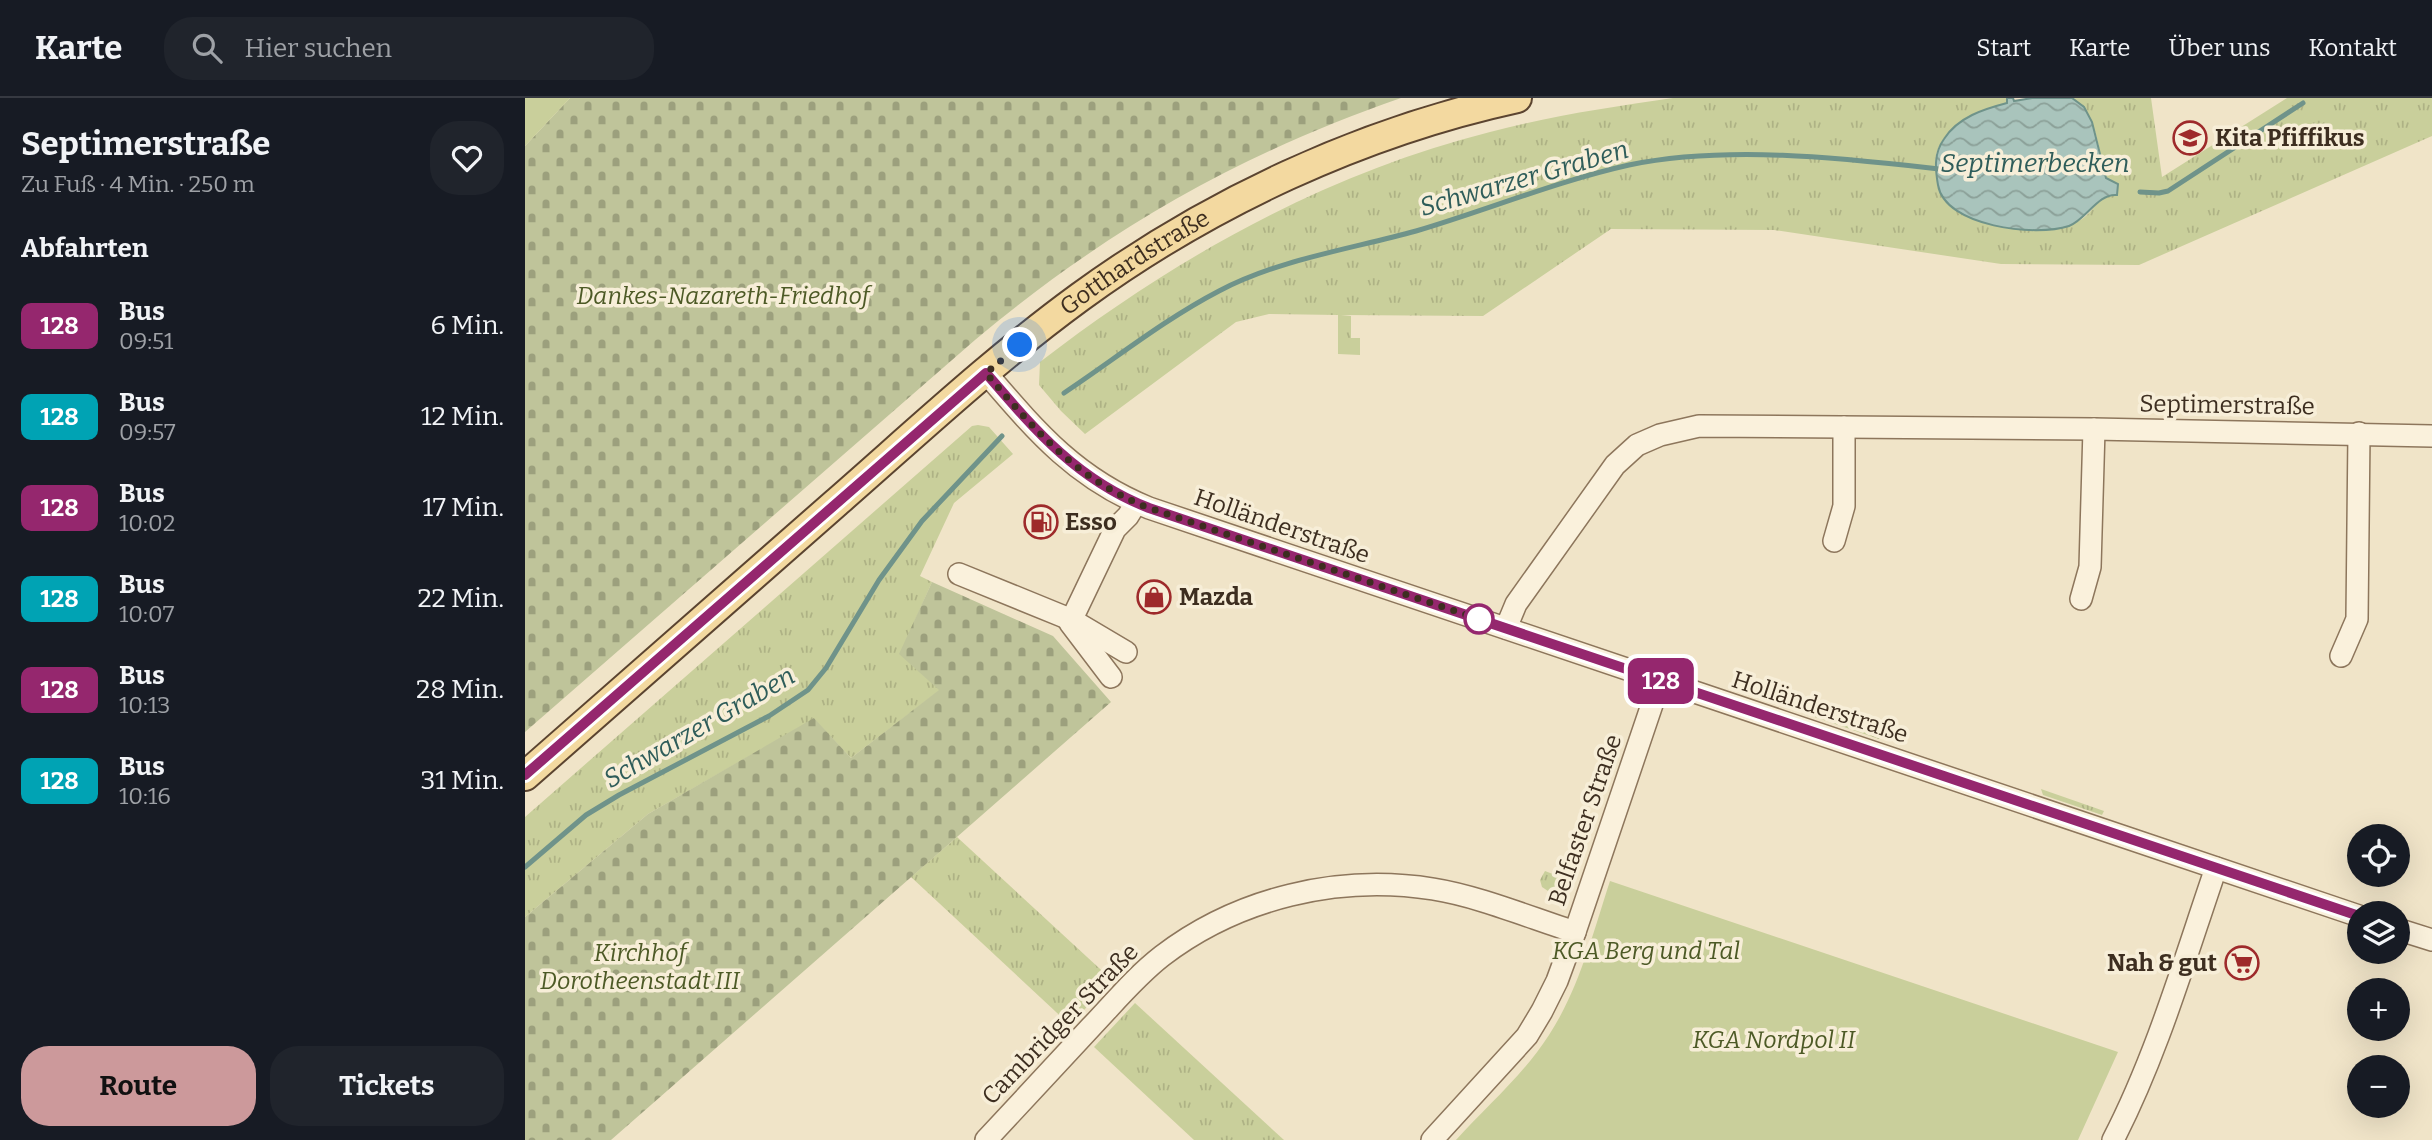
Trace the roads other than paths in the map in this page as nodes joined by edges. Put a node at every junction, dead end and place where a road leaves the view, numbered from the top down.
1 (1517, 98) edge
2 (986, 373) junction
3 (1844, 427) junction
4 (2094, 429) junction
5 (2359, 433) junction
6 (2432, 436) edge
7 (1136, 503) junction
8 (1834, 541) dead end
9 (959, 574) dead end
10 (2081, 599) dead end
11 (1072, 620) junction
12 (1506, 628) junction
13 (1126, 652) dead end
14 (2341, 656) dead end
15 (1111, 677) dead end
16 (1660, 681) junction
17 (525, 775) edge
18 (2216, 868) junction
19 (2347, 912) edge
20 (1575, 932) junction
21 (2410, 933) edge
22 (2432, 940) edge
23 (2123, 1137) edge
24 (986, 1140) edge
25 (1432, 1140) edge

1 - 2 main road, Gotthardstraße
2 - 7 street, Holländerstraße
2 - 17 main road, Gotthardstraße
3 - 4 street, Septimerstraße
3 - 8 street
3 - 12 street, Septimerstraße
4 - 5 street, Septimerstraße
4 - 10 street
5 - 6 street, Septimerstraße
5 - 14 street
7 - 11 street
7 - 12 street, Holländerstraße
9 - 11 street
11 - 13 street
11 - 15 street
12 - 16 street, Holländerstraße
16 - 18 street, Holländerstraße
16 - 20 street, Belfaster Straße
18 - 19 street, Holländerstraße
18 - 23 street
20 - 24 street, Cambridger Straße
20 - 25 street, Belfaster Straße
21 - 22 street

